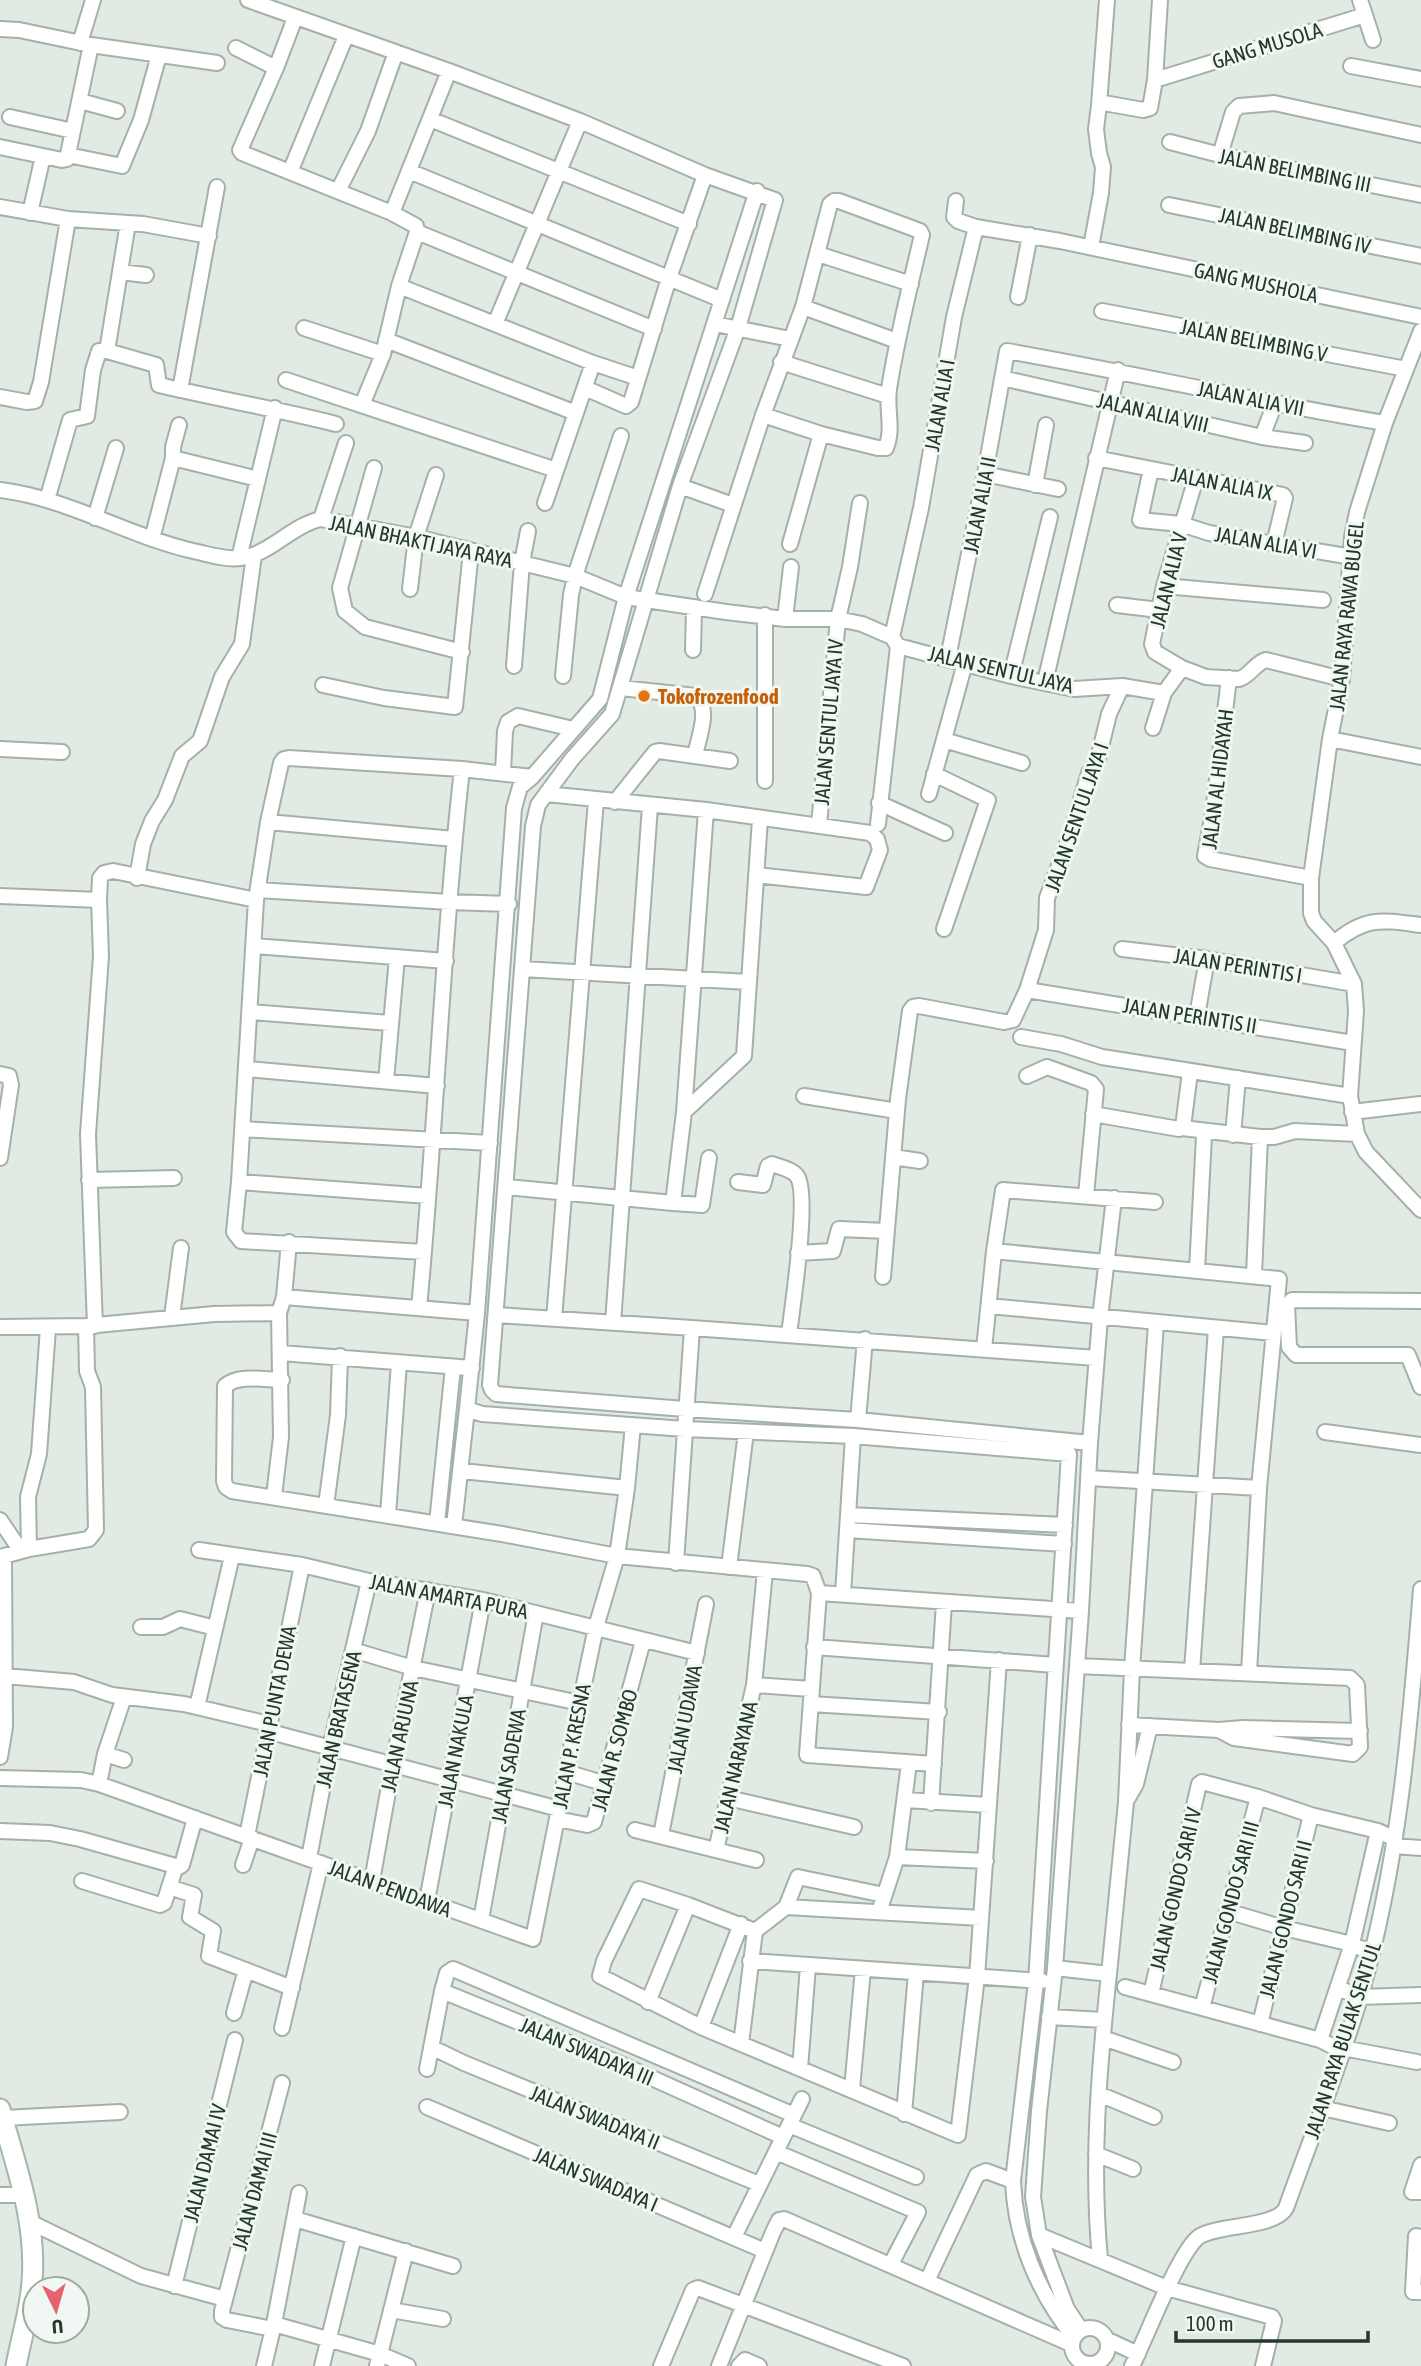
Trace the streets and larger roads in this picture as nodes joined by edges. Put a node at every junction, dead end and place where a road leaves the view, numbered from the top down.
1 (93, 0) edge
2 (248, 0) edge
3 (1107, 0) edge
4 (1161, 0) edge
5 (1363, 4) edge
6 (295, 18) junction
7 (0, 29) edge
8 (346, 36) junction
9 (1373, 40) dead end
10 (86, 44) junction
11 (236, 48) dead end
12 (396, 52) junction
13 (159, 55) junction
14 (217, 63) dead end
15 (1351, 66) dead end
16 (276, 68) junction
17 (449, 71) junction
18 (1421, 79) edge
19 (1155, 80) junction
20 (80, 101) junction
21 (1099, 104) junction
22 (117, 111) dead end
23 (10, 117) dead end
24 (430, 119) junction
25 (580, 121) junction
26 (73, 131) junction
27 (1421, 135) edge
28 (1170, 142) dead end
29 (0, 147) edge
30 (68, 155) junction
31 (1220, 155) junction
32 (43, 156) junction
33 (409, 171) junction
34 (290, 172) junction
35 (558, 172) junction
36 (705, 175) junction
37 (217, 187) dead end
38 (338, 191) junction
39 (757, 191) junction
40 (1421, 195) edge
41 (956, 201) dead end
42 (1169, 205) dead end
43 (0, 207) edge
44 (30, 213) junction
45 (392, 213) junction
46 (68, 219) junction
47 (128, 223) junction
48 (535, 223) junction
49 (689, 224) junction
50 (976, 227) junction
51 (417, 232) junction
52 (209, 236) junction
53 (1030, 236) junction
54 (1091, 247) junction
55 (818, 254) junction
56 (1421, 256) edge
57 (120, 272) junction
58 (517, 273) junction
59 (146, 275) dead end
60 (669, 278) junction
61 (911, 284) junction
62 (399, 286) junction
63 (1018, 297) dead end
64 (722, 300) junction
65 (803, 307) junction
66 (1102, 311) dead end
67 (1421, 317) edge
68 (495, 324) junction
69 (715, 324) junction
70 (304, 328) dead end
71 (738, 328) junction
72 (654, 329) junction
73 (1421, 331) edge
74 (790, 339) junction
75 (897, 341) junction
76 (384, 347) junction
77 (107, 351) junction
78 (1007, 351) joint
79 (781, 362) junction
80 (593, 363) junction
81 (1406, 369) junction
82 (1118, 370) junction
83 (638, 378) junction
84 (1002, 378) junction
85 (286, 380) dead end
86 (585, 388) junction
87 (180, 390) junction
88 (888, 396) junction
89 (0, 397) edge
90 (1112, 402) junction
91 (1275, 403) junction
92 (362, 405) junction
93 (275, 408) junction
94 (576, 413) junction
95 (763, 415) junction
96 (1385, 423) junction
97 (336, 424) dead end
98 (179, 425) dead end
99 (1046, 425) dead end
100 (821, 434) junction
101 (621, 436) dead end
102 (1262, 437) junction
103 (346, 443) dead end
104 (1305, 443) dead end
105 (116, 448) dead end
106 (173, 458) junction
107 (1096, 458) junction
108 (374, 468) dead end
109 (1151, 469) junction
110 (556, 470) junction
111 (985, 474) junction
112 (436, 475) dead end
113 (1196, 478) junction
114 (258, 479) junction
115 (1035, 485) junction
116 (680, 486) junction
117 (1058, 489) dead end
118 (0, 490) edge
119 (47, 500) junction
120 (545, 503) dead end
121 (860, 503) dead end
122 (733, 505) junction
123 (1050, 517) dead end
124 (95, 518) junction
125 (321, 519) junction
126 (1181, 524) junction
127 (358, 526) junction
128 (528, 531) dead end
129 (416, 537) junction
130 (152, 539) junction
131 (790, 544) dead end
132 (1274, 544) junction
133 (471, 551) junction
134 (247, 557) junction
135 (1352, 557) junction
136 (522, 563) junction
137 (791, 567) dead end
138 (575, 576) junction
139 (1164, 586) junction
140 (410, 589) dead end
141 (705, 594) dead end
142 (626, 597) junction
143 (646, 600) junction
144 (1324, 600) dead end
145 (1117, 605) dead end
146 (695, 608) junction
147 (1159, 610) junction
148 (765, 615) junction
149 (785, 619) junction
150 (838, 619) junction
151 (895, 641) junction
152 (694, 650) dead end
153 (462, 652) junction
154 (948, 658) junction
155 (965, 663) junction
156 (514, 666) dead end
157 (1182, 668) junction
158 (563, 676) dead end
159 (1011, 676) junction
160 (1229, 678) junction
161 (1342, 679) junction
162 (1045, 681) junction
163 (323, 685) dead end
164 (1122, 686) junction
165 (621, 688) junction
166 (1164, 693) junction
167 (1153, 728) dead end
168 (573, 729) junction
169 (1330, 739) junction
170 (944, 740) junction
171 (0, 750) edge
172 (62, 752) dead end
173 (695, 756) junction
174 (1421, 757) edge
175 (730, 761) dead end
176 (1022, 763) dead end
177 (462, 769) junction
178 (503, 773) junction
179 (934, 774) junction
180 (532, 776) junction
181 (765, 781) dead end
182 (520, 787) junction
183 (929, 794) dead end
184 (542, 799) junction
185 (596, 800) junction
186 (615, 802) junction
187 (879, 803) junction
188 (650, 806) junction
189 (706, 810) junction
190 (760, 819) junction
191 (268, 822) junction
192 (878, 824) dead end
193 (819, 825) junction
194 (945, 833) dead end
195 (454, 839) junction
196 (756, 875) junction
197 (137, 878) junction
198 (1311, 878) junction
199 (257, 895) junction
200 (0, 896) edge
201 (99, 900) junction
202 (449, 902) junction
203 (509, 904) junction
204 (1421, 925) edge
205 (944, 929) dead end
206 (1334, 943) junction
207 (254, 946) junction
208 (1122, 949) dead end
209 (397, 957) junction
210 (1208, 959) junction
211 (446, 961) junction
212 (522, 969) junction
213 (582, 972) junction
214 (638, 976) junction
215 (694, 979) junction
216 (748, 982) junction
217 (1354, 984) junction
218 (1027, 990) junction
219 (250, 1012) junction
220 (1197, 1016) junction
221 (390, 1023) junction
222 (1021, 1037) dead end
223 (1353, 1043) junction
224 (247, 1069) junction
225 (1190, 1072) junction
226 (0, 1074) edge
227 (1027, 1076) dead end
228 (1238, 1078) junction
229 (386, 1082) junction
230 (438, 1086) junction
231 (804, 1096) dead end
232 (1350, 1096) junction
233 (1421, 1104) edge
234 (897, 1111) junction
235 (684, 1112) junction
236 (1352, 1112) junction
237 (1093, 1114) junction
238 (1182, 1128) junction
239 (242, 1129) junction
240 (1209, 1132) junction
241 (1234, 1135) junction
242 (1357, 1135) junction
243 (1260, 1137) junction
244 (2, 1140) edge
245 (433, 1141) junction
246 (490, 1143) junction
247 (0, 1157) edge
248 (893, 1157) junction
249 (709, 1158) dead end
250 (920, 1161) dead end
251 (488, 1171) junction
252 (174, 1178) dead end
253 (89, 1180) junction
254 (507, 1180) junction
255 (239, 1182) junction
256 (738, 1182) dead end
257 (564, 1191) junction
258 (1086, 1195) junction
259 (428, 1196) junction
260 (622, 1197) junction
261 (1114, 1198) junction
262 (1155, 1202) dead end
263 (673, 1203) junction
264 (1421, 1210) edge
265 (887, 1231) junction
266 (289, 1242) junction
267 (181, 1248) dead end
268 (994, 1251) junction
269 (424, 1252) junction
270 (798, 1253) junction
271 (1107, 1263) junction
272 (1197, 1270) junction
273 (1254, 1275) junction
274 (883, 1277) dead end
275 (284, 1297) junction
276 (1421, 1301) edge
277 (989, 1307) junction
278 (419, 1308) junction
279 (279, 1313) junction
280 (477, 1313) junction
281 (496, 1315) junction
282 (172, 1317) junction
283 (1100, 1318) junction
284 (554, 1319) junction
285 (613, 1322) junction
286 (1156, 1323) junction
287 (91, 1326) junction
288 (0, 1327) edge
289 (48, 1328) junction
290 (692, 1328) junction
291 (1216, 1328) junction
292 (1273, 1333) junction
293 (789, 1335) junction
294 (865, 1339) junction
295 (984, 1349) junction
296 (281, 1353) junction
297 (340, 1356) junction
298 (1096, 1359) junction
299 (399, 1363) junction
300 (453, 1367) junction
301 (472, 1368) junction
302 (282, 1380) junction
303 (1421, 1387) edge
304 (467, 1409) junction
305 (685, 1409) junction
306 (858, 1420) junction
307 (633, 1424) junction
308 (685, 1429) junction
309 (746, 1432) junction
310 (1325, 1432) dead end
311 (853, 1436) junction
312 (1090, 1443) junction
313 (1421, 1445) edge
314 (461, 1471) junction
315 (1089, 1478) junction
316 (1146, 1482) junction
317 (1205, 1485) junction
318 (627, 1488) junction
319 (1259, 1488) junction
320 (274, 1496) junction
321 (326, 1506) junction
322 (387, 1515) junction
323 (0, 1520) edge
324 (848, 1522) junction
325 (437, 1523) junction
326 (1065, 1525) junction
327 (454, 1526) junction
328 (1064, 1544) junction
329 (25, 1550) junction
330 (200, 1550) dead end
331 (232, 1556) junction
332 (617, 1556) junction
333 (2, 1557) edge
334 (676, 1563) junction
335 (302, 1565) junction
336 (729, 1567) junction
337 (765, 1571) junction
338 (369, 1581) junction
339 (1421, 1589) edge
340 (428, 1590) junction
341 (819, 1593) junction
342 (843, 1594) junction
343 (483, 1600) junction
344 (944, 1603) junction
345 (706, 1604) dead end
346 (1060, 1609) junction
347 (1081, 1611) junction
348 (536, 1612) junction
349 (1420, 1623) edge
350 (141, 1627) dead end
351 (215, 1628) junction
352 (596, 1628) junction
353 (643, 1641) junction
354 (814, 1647) junction
355 (353, 1650) junction
356 (697, 1653) junction
357 (942, 1656) junction
358 (999, 1660) junction
359 (1055, 1665) junction
360 (1077, 1667) junction
361 (413, 1668) junction
362 (1132, 1669) junction
363 (1192, 1671) junction
364 (1249, 1673) junction
365 (5, 1676) junction
366 (468, 1681) junction
367 (754, 1685) junction
368 (522, 1690) junction
369 (124, 1697) junction
370 (811, 1697) junction
371 (580, 1703) junction
372 (1417, 1704) edge
373 (197, 1707) junction
374 (939, 1712) junction
375 (1129, 1725) junction
376 (1150, 1726) junction
377 (268, 1728) junction
378 (1219, 1730) junction
379 (1360, 1731) junction
380 (330, 1748) junction
381 (105, 1754) junction
382 (0, 1758) edge
383 (124, 1760) dead end
384 (909, 1763) junction
385 (934, 1764) junction
386 (393, 1765) junction
387 (566, 1772) junction
388 (1405, 1772) junction
389 (1421, 1773) edge
390 (0, 1778) edge
391 (449, 1781) junction
392 (99, 1784) junction
393 (606, 1784) junction
394 (503, 1794) junction
395 (1258, 1797) junction
396 (728, 1798) junction
397 (905, 1800) junction
398 (1126, 1802) junction
399 (932, 1803) junction
400 (989, 1805) junction
401 (558, 1814) junction
402 (1311, 1815) junction
403 (195, 1818) junction
404 (854, 1828) dead end
405 (635, 1830) dead end
406 (0, 1831) edge
407 (1378, 1831) junction
408 (661, 1835) junction
409 (249, 1837) junction
410 (1394, 1842) junction
411 (1421, 1848) edge
412 (716, 1850) junction
413 (897, 1857) junction
414 (756, 1860) dead end
415 (315, 1861) junction
416 (986, 1861) junction
417 (243, 1865) dead end
418 (176, 1867) junction
419 (82, 1881) dead end
420 (372, 1881) junction
421 (169, 1887) junction
422 (884, 1895) junction
423 (427, 1901) junction
424 (688, 1905) junction
425 (786, 1906) junction
426 (1227, 1911) junction
427 (879, 1912) junction
428 (981, 1918) junction
429 (481, 1920) junction
430 (748, 1928) junction
431 (1284, 1928) junction
432 (533, 1939) joint
433 (1352, 1944) junction
434 (1371, 1953) junction
435 (750, 1961) junction
436 (808, 1966) junction
437 (863, 1969) junction
438 (246, 1970) junction
439 (916, 1973) junction
440 (1054, 1974) junction
441 (1109, 1974) junction
442 (977, 1978) junction
443 (1036, 1982) junction
444 (1125, 1987) dead end
445 (292, 1988) junction
446 (1338, 1988) junction
447 (442, 1991) junction
448 (1152, 1994) junction
449 (1421, 1995) edge
450 (1360, 1997) junction
451 (648, 2002) junction
452 (1202, 2008) junction
453 (234, 2013) dead end
454 (1049, 2017) junction
455 (1104, 2020) junction
456 (1260, 2024) junction
457 (701, 2027) junction
458 (282, 2028) dead end
459 (1103, 2038) junction
460 (235, 2040) dead end
461 (1320, 2040) junction
462 (741, 2044) junction
463 (431, 2047) junction
464 (1343, 2049) junction
465 (1172, 2062) dead end
466 (1418, 2062) dead end
467 (427, 2069) dead end
468 (800, 2069) junction
469 (282, 2083) dead end
470 (852, 2089) junction
471 (1099, 2094) junction
472 (802, 2099) dead end
473 (427, 2107) dead end
474 (1322, 2108) junction
475 (1020, 2110) junction
476 (1040, 2111) junction
477 (120, 2112) dead end
478 (1, 2114) edge
479 (904, 2114) junction
480 (1153, 2117) dead end
481 (1389, 2123) dead end
482 (789, 2126) junction
483 (776, 2152) junction
484 (1096, 2154) junction
485 (1421, 2165) edge
486 (1133, 2169) dead end
487 (916, 2177) dead end
488 (1013, 2181) junction
489 (759, 2185) junction
490 (1416, 2192) edge
491 (299, 2193) dead end
492 (0, 2195) edge
493 (24, 2195) junction
494 (295, 2219) junction
495 (30, 2222) junction
496 (1039, 2235) junction
497 (354, 2236) junction
498 (734, 2237) junction
499 (1421, 2237) edge
500 (406, 2250) junction
501 (765, 2251) junction
502 (1100, 2259) junction
503 (891, 2264) junction
504 (453, 2266) dead end
505 (927, 2281) junction
506 (174, 2286) junction
507 (1167, 2288) junction
508 (1417, 2292) edge
509 (225, 2299) junction
510 (744, 2304) junction
511 (391, 2310) junction
512 (443, 2319) dead end
513 (274, 2327) junction
514 (1075, 2337) junction
515 (328, 2339) junction
516 (1108, 2340) junction
517 (378, 2360) edge
518 (1135, 2360) edge
519 (1093, 2365) edge
520 (16, 2366) edge
521 (264, 2366) edge
522 (322, 2366) edge
523 (408, 2366) edge
524 (661, 2366) edge
525 (719, 2366) edge
526 (739, 2366) edge
527 (759, 2366) edge
528 (903, 2366) edge
529 (1263, 2366) edge

1 - 10 street
2 - 6 street
3 - 21 street
4 - 19 street
5 - 9 street
5 - 19 street, GANG MUSOLA
6 - 8 street
6 - 16 street
7 - 10 street
8 - 12 street
8 - 34 street
10 - 13 street
10 - 20 street
11 - 16 street
12 - 17 street
12 - 38 street
13 - 14 street
13 - 30 street
15 - 18 street
16 - 34 street
17 - 24 street
17 - 25 street
19 - 21 street
20 - 22 street
20 - 26 street
21 - 54 street
23 - 26 street
24 - 33 street
24 - 35 street
25 - 35 street
25 - 36 street
26 - 30 street
27 - 31 street
28 - 31 street, JALAN BELIMBING III
29 - 32 street
30 - 32 street
31 - 40 street, JALAN BELIMBING III
32 - 44 street
33 - 45 street
33 - 48 street
34 - 38 street
35 - 48 street
35 - 49 street
36 - 39 street
36 - 49 street
37 - 52 street
38 - 45 street
39 - 64 street
39 - 71 street
41 - 50 street
42 - 56 street, JALAN BELIMBING IV
43 - 44 street
44 - 46 street
45 - 51 street
46 - 47 street
46 - 89 street
47 - 52 street
47 - 57 street
48 - 58 street
48 - 60 street
49 - 60 street
50 - 53 street
50 - 151 street, JALAN ALIA I
51 - 58 street
51 - 62 street
52 - 87 street
53 - 54 street, GANG MUSHOLA
53 - 63 street
54 - 67 street, GANG MUSHOLA
55 - 61 street
55 - 61 street
55 - 65 street
57 - 59 street
57 - 77 street
58 - 68 street
58 - 72 street
60 - 64 street
60 - 72 street
61 - 75 street
62 - 68 street
62 - 76 street
64 - 69 street
65 - 74 street
65 - 75 street
66 - 81 street, JALAN BELIMBING V
68 - 80 street
69 - 71 street
69 - 142 street
70 - 76 street
71 - 74 street
71 - 116 street
72 - 83 street
73 - 81 street, JALAN RAYA RAWA BUGEL
74 - 79 street
75 - 88 street
76 - 92 street
76 - 94 street
77 - 87 street
77 - 119 street
78 - 82 street, JALAN ALIA VII
78 - 84 street, JALAN ALIA II
79 - 88 street
79 - 95 street
80 - 83 street
80 - 86 street
81 - 96 street, JALAN RAYA RAWA BUGEL
82 - 90 street
82 - 91 street, JALAN ALIA VII
83 - 86 street
84 - 90 street, JALAN ALIA VIII
84 - 111 street, JALAN ALIA II
85 - 92 street
86 - 94 street
87 - 93 street
88 - 100 street
90 - 102 street, JALAN ALIA VIII
90 - 107 street
91 - 96 street, JALAN ALIA VII
91 - 102 street
92 - 110 street
93 - 97 street
93 - 114 street
94 - 110 street
95 - 100 street
95 - 122 street
96 - 135 street, JALAN RAYA RAWA BUGEL
98 - 106 street
99 - 115 street
100 - 131 street
101 - 138 street
102 - 104 street, JALAN ALIA VIII
103 - 125 street
105 - 124 street
106 - 114 street
106 - 130 street
107 - 109 street, JALAN ALIA IX
107 - 162 street
108 - 127 street
109 - 113 street, JALAN ALIA IX
109 - 126 street, JALAN ALIA IX
110 - 120 street
111 - 115 street
111 - 154 street, JALAN ALIA II
112 - 129 street
113 - 126 street, JALAN ALIA V
113 - 132 street, JALAN ALIA IX
114 - 134 street
115 - 117 street
116 - 122 street
116 - 143 street
118 - 119 street
119 - 124 street
121 - 150 street, JALAN SENTUL JAYA IV
122 - 141 street
123 - 159 street
124 - 130 street
125 - 127 street, JALAN BHAKTI JAYA RAYA
125 - 134 street, JALAN BHAKTI JAYA RAYA
126 - 132 street, JALAN ALIA VI
126 - 139 street, JALAN ALIA V
127 - 129 street, JALAN BHAKTI JAYA RAYA
127 - 153 street
128 - 136 street
129 - 133 street, JALAN BHAKTI JAYA RAYA
129 - 140 street
130 - 134 street
132 - 135 street, JALAN ALIA VI
133 - 136 street, JALAN BHAKTI JAYA RAYA
133 - 153 street
134 - 197 street
135 - 161 street, JALAN RAYA RAWA BUGEL
136 - 138 street, JALAN BHAKTI JAYA RAYA
136 - 156 street
137 - 149 street
138 - 142 street, JALAN BHAKTI JAYA RAYA
138 - 158 street
139 - 144 street
139 - 147 street, JALAN ALIA V
142 - 143 street, JALAN BHAKTI JAYA RAYA
142 - 168 street
143 - 146 street, JALAN SENTUL JAYA
143 - 165 street
145 - 147 street
146 - 148 street, JALAN SENTUL JAYA
146 - 152 street
147 - 157 street, JALAN ALIA V
148 - 149 street, JALAN SENTUL JAYA
148 - 181 street
149 - 150 street, JALAN SENTUL JAYA
150 - 151 street, JALAN SENTUL JAYA
150 - 193 street, JALAN SENTUL JAYA IV
151 - 154 street, JALAN SENTUL JAYA
151 - 187 street, JALAN ALIA I
153 - 163 street
154 - 155 street, JALAN SENTUL JAYA
155 - 159 street, JALAN SENTUL JAYA
155 - 170 street
157 - 160 street
157 - 166 street
159 - 162 street, JALAN SENTUL JAYA
160 - 161 street
160 - 198 street, JALAN AL HIDAYAH
161 - 169 street, JALAN RAYA RAWA BUGEL
162 - 164 street, JALAN SENTUL JAYA
164 - 166 street, JALAN SENTUL JAYA
164 - 218 street, JALAN SENTUL JAYA I
165 - 173 street
165 - 184 street
166 - 167 street
168 - 178 street
168 - 180 street
169 - 174 street
169 - 198 street, JALAN RAYA RAWA BUGEL
170 - 176 street
170 - 179 street
171 - 172 street
173 - 175 street
173 - 186 street
177 - 178 street
177 - 191 street
177 - 195 street
178 - 180 street
179 - 183 street
179 - 205 street
180 - 182 street
182 - 184 street
182 - 203 street
184 - 185 street
184 - 212 street
185 - 186 street
185 - 213 street
186 - 188 street
187 - 192 street, JALAN ALIA I
187 - 194 street
188 - 189 street
188 - 214 street
189 - 190 street
189 - 215 street
190 - 193 street
190 - 196 street
191 - 195 street
191 - 199 street
193 - 196 street
195 - 202 street
196 - 216 street
197 - 199 street
197 - 201 street
198 - 206 street, JALAN RAYA RAWA BUGEL
199 - 202 street
199 - 207 street
200 - 201 street
201 - 253 street
202 - 203 street
202 - 211 street
203 - 246 street
204 - 206 street
206 - 217 street
207 - 209 street
207 - 219 street
208 - 210 street, JALAN PERINTIS I
209 - 211 street
209 - 221 street
210 - 217 street, JALAN PERINTIS I
210 - 220 street
211 - 230 street
212 - 213 street
212 - 254 street
213 - 214 street
213 - 257 street
214 - 215 street
214 - 260 street
215 - 216 street
215 - 235 street
216 - 235 street
217 - 223 street
218 - 220 street, JALAN PERINTIS II
218 - 234 street, JALAN SENTUL JAYA I
219 - 221 street
219 - 224 street
220 - 223 street, JALAN PERINTIS II
221 - 229 street
222 - 225 street
223 - 232 street
224 - 229 street
224 - 239 street
225 - 228 street
225 - 238 street
226 - 244 street
227 - 237 street
228 - 232 street
228 - 241 street
229 - 230 street
230 - 245 street
231 - 234 street
232 - 236 street
233 - 236 street
234 - 248 street
235 - 263 street
236 - 242 street
237 - 238 street
237 - 258 street
238 - 240 street
239 - 245 street
239 - 255 street
240 - 241 street
240 - 272 street
241 - 243 street
242 - 243 street
242 - 264 street
243 - 273 street
244 - 247 street
245 - 246 street
245 - 259 street
246 - 251 street
248 - 250 street
248 - 265 street
249 - 263 street
251 - 254 street
251 - 280 street
252 - 253 street
253 - 287 street
254 - 257 street
254 - 281 street
255 - 259 street
255 - 266 street
256 - 270 street
257 - 260 street
257 - 284 street
258 - 261 street
258 - 268 street
259 - 269 street
260 - 263 street
260 - 285 street
261 - 262 street
261 - 271 street
265 - 270 street
265 - 274 street
266 - 269 street
266 - 275 street
267 - 282 street
268 - 271 street
268 - 277 street
269 - 278 street
270 - 293 street
271 - 272 street
271 - 283 street
272 - 273 street
273 - 292 street
275 - 278 street
275 - 279 street
276 - 303 street
277 - 283 street
277 - 295 street
278 - 280 street
279 - 282 street
279 - 296 street
280 - 301 street
281 - 284 street
281 - 305 street
282 - 287 street
283 - 286 street
283 - 298 street
284 - 285 street
285 - 290 street
286 - 291 street
286 - 316 street
287 - 289 street
287 - 329 street
288 - 289 street
289 - 329 street
290 - 293 street
290 - 305 street
291 - 292 street
291 - 317 street
292 - 319 street
293 - 294 street
294 - 295 street
294 - 306 street
295 - 298 street
296 - 297 street
296 - 302 street
297 - 299 street
297 - 321 street
298 - 312 street
299 - 300 street
299 - 322 street
300 - 301 street
300 - 325 street
301 - 304 street
302 - 320 street
302 - 320 street
304 - 307 street
304 - 314 street
305 - 306 street
305 - 308 street
306 - 312 street
307 - 308 street
307 - 318 street, JALAN P. KRESNA
308 - 309 street
308 - 334 street
309 - 311 street
309 - 336 street
310 - 313 street
311 - 324 street
311 - 326 street
312 - 315 street
314 - 318 street
314 - 327 street
315 - 316 street
315 - 347 street
316 - 317 street
316 - 362 street
317 - 319 street
317 - 363 street
318 - 332 street, JALAN P. KRESNA
319 - 364 street
320 - 321 street
321 - 322 street
322 - 325 street
323 - 329 street
324 - 326 street
324 - 328 street
324 - 342 street
325 - 327 street
326 - 328 street
327 - 332 street
328 - 346 street
329 - 333 street
330 - 331 street, JALAN AMARTA PURA
331 - 335 street, JALAN AMARTA PURA
331 - 351 street
332 - 334 street
332 - 352 street, JALAN P. KRESNA
333 - 365 street
334 - 336 street
335 - 338 street, JALAN AMARTA PURA
335 - 377 street, JALAN PUNTA DEWA
336 - 337 street
337 - 341 street
337 - 367 street, JALAN NARAYANA
338 - 340 street, JALAN AMARTA PURA
338 - 355 street, JALAN BRATASENA
339 - 349 street, JALAN RAYA BULAK SENTUL
340 - 343 street, JALAN AMARTA PURA
340 - 361 street, JALAN ARJUNA
341 - 342 street
341 - 354 street
342 - 344 street
343 - 348 street, JALAN AMARTA PURA
343 - 366 street, JALAN NAKULA
344 - 346 street
344 - 357 street
345 - 356 street, JALAN UDAWA
346 - 347 street
346 - 359 street
347 - 360 street
348 - 352 street, JALAN AMARTA PURA
348 - 368 street, JALAN SADEWA
349 - 372 street, JALAN RAYA BULAK SENTUL
350 - 351 street
351 - 373 street
352 - 353 street, JALAN AMARTA PURA
352 - 371 street, JALAN P. KRESNA
353 - 356 street, JALAN AMARTA PURA
353 - 393 street, JALAN R. SOMBO
354 - 357 street
354 - 370 street
355 - 361 street
355 - 380 street, JALAN BRATASENA
356 - 408 street, JALAN UDAWA
357 - 358 street
357 - 374 street
358 - 359 street
358 - 400 street
359 - 443 street
360 - 362 street
360 - 440 street
361 - 366 street
361 - 386 street, JALAN ARJUNA
362 - 363 street
362 - 375 street
363 - 364 street
364 - 379 street
365 - 369 street
365 - 382 street
366 - 368 street
366 - 391 street, JALAN NAKULA
367 - 370 street, JALAN NARAYANA
367 - 396 street, JALAN NARAYANA
368 - 371 street
368 - 394 street, JALAN SADEWA
369 - 373 street
369 - 381 street
370 - 374 street, JALAN NARAYANA
370 - 384 street
371 - 387 street, JALAN P. KRESNA
372 - 388 street, JALAN RAYA BULAK SENTUL
373 - 377 street
374 - 385 street
375 - 376 street
375 - 398 street
376 - 378 street
376 - 398 street
377 - 380 street
377 - 409 street, JALAN PUNTA DEWA
378 - 379 street
378 - 379 street
380 - 386 street
380 - 415 street, JALAN BRATASENA
381 - 383 street
381 - 392 street
384 - 385 street
384 - 397 street
385 - 399 street
386 - 391 street
386 - 420 street, JALAN ARJUNA
387 - 393 street
387 - 401 street, JALAN P. KRESNA
388 - 389 street
388 - 410 street, JALAN RAYA BULAK SENTUL
390 - 392 street, JALAN PENDAWA
391 - 394 street
391 - 423 street, JALAN NAKULA
392 - 403 street, JALAN PENDAWA
393 - 401 street, JALAN R. SOMBO
394 - 401 street
394 - 429 street, JALAN SADEWA
395 - 402 street
395 - 426 street, JALAN GONDO SARI III
395 - 448 street, JALAN GONDO SARI IV
396 - 404 street
396 - 412 street, JALAN NARAYANA
397 - 399 street
397 - 413 street
398 - 441 street
399 - 400 street
400 - 416 street
401 - 432 street, JALAN P. KRESNA
402 - 407 street
402 - 431 street, JALAN GONDO SARI II
403 - 409 street, JALAN PENDAWA
403 - 418 street
405 - 408 street
406 - 418 street
407 - 410 street
407 - 433 street
408 - 412 street
409 - 415 street, JALAN PENDAWA
409 - 417 street, JALAN PUNTA DEWA
410 - 411 street
410 - 434 street, JALAN RAYA BULAK SENTUL
412 - 414 street
413 - 416 street
413 - 422 street
415 - 420 street, JALAN PENDAWA
415 - 445 street, JALAN BRATASENA
416 - 428 street
418 - 421 street
419 - 421 street
420 - 423 street, JALAN PENDAWA
421 - 438 street
422 - 425 street
422 - 427 street
423 - 429 street, JALAN PENDAWA
424 - 430 street
424 - 451 street
424 - 451 street
425 - 427 street
425 - 430 street
426 - 431 street
426 - 452 street, JALAN GONDO SARI III
427 - 428 street
428 - 442 street
429 - 432 street, JALAN PENDAWA
430 - 435 street
430 - 457 street
431 - 433 street
431 - 456 street, JALAN GONDO SARI II
433 - 434 street
433 - 446 street
434 - 450 street, JALAN RAYA BULAK SENTUL
435 - 436 street
435 - 462 street
436 - 437 street
436 - 468 street
437 - 439 street
437 - 470 street
438 - 445 street
438 - 453 street
439 - 442 street
439 - 479 street
440 - 441 street
440 - 443 street
440 - 454 street
441 - 455 street
442 - 443 street
442 - 479 street
443 - 475 street
444 - 448 street
445 - 458 street, JALAN BRATASENA
446 - 450 street
446 - 461 street
447 - 463 street
447 - 482 street, JALAN SWADAYA III
447 - 482 street
448 - 452 street
449 - 450 street
450 - 464 street, JALAN RAYA BULAK SENTUL
451 - 457 street
452 - 456 street
454 - 455 street
454 - 476 street
455 - 459 street
456 - 461 street
457 - 462 street
459 - 465 street
459 - 471 street
460 - 506 street, JALAN DAMAI IV
461 - 464 street
462 - 468 street
463 - 467 street
463 - 489 street, JALAN SWADAYA II
464 - 466 street
464 - 474 street, JALAN RAYA BULAK SENTUL
468 - 470 street
469 - 509 street, JALAN DAMAI III
470 - 479 street
471 - 480 street
471 - 484 street
472 - 482 street
473 - 498 street, JALAN SWADAYA I
474 - 481 street
474 - 507 street, JALAN RAYA BULAK SENTUL
475 - 476 street
475 - 488 street
476 - 496 street
477 - 478 street
478 - 493 street
482 - 483 street
482 - 487 street
483 - 489 street
483 - 503 street
484 - 486 street
484 - 502 street
485 - 490 street
488 - 505 street
488 - 514 street
489 - 498 street
491 - 494 street
492 - 493 street
493 - 495 street
494 - 497 street
494 - 513 street
495 - 506 street
495 - 520 street
496 - 502 street
496 - 514 street
497 - 500 street
497 - 515 street
498 - 501 street, JALAN SWADAYA I
499 - 508 street
500 - 504 street
500 - 511 street
501 - 503 street
501 - 510 street
502 - 507 street
503 - 505 street
505 - 514 street
506 - 509 street
507 - 518 street, JALAN RAYA BULAK SENTUL
507 - 529 street
509 - 513 street
510 - 524 street
510 - 525 street
510 - 528 street
511 - 512 street
511 - 517 street
513 - 515 street
513 - 521 street
514 - 516 street
514 - 519 street
515 - 517 street
515 - 522 street
516 - 518 street
516 - 519 street
517 - 523 street
526 - 527 street

